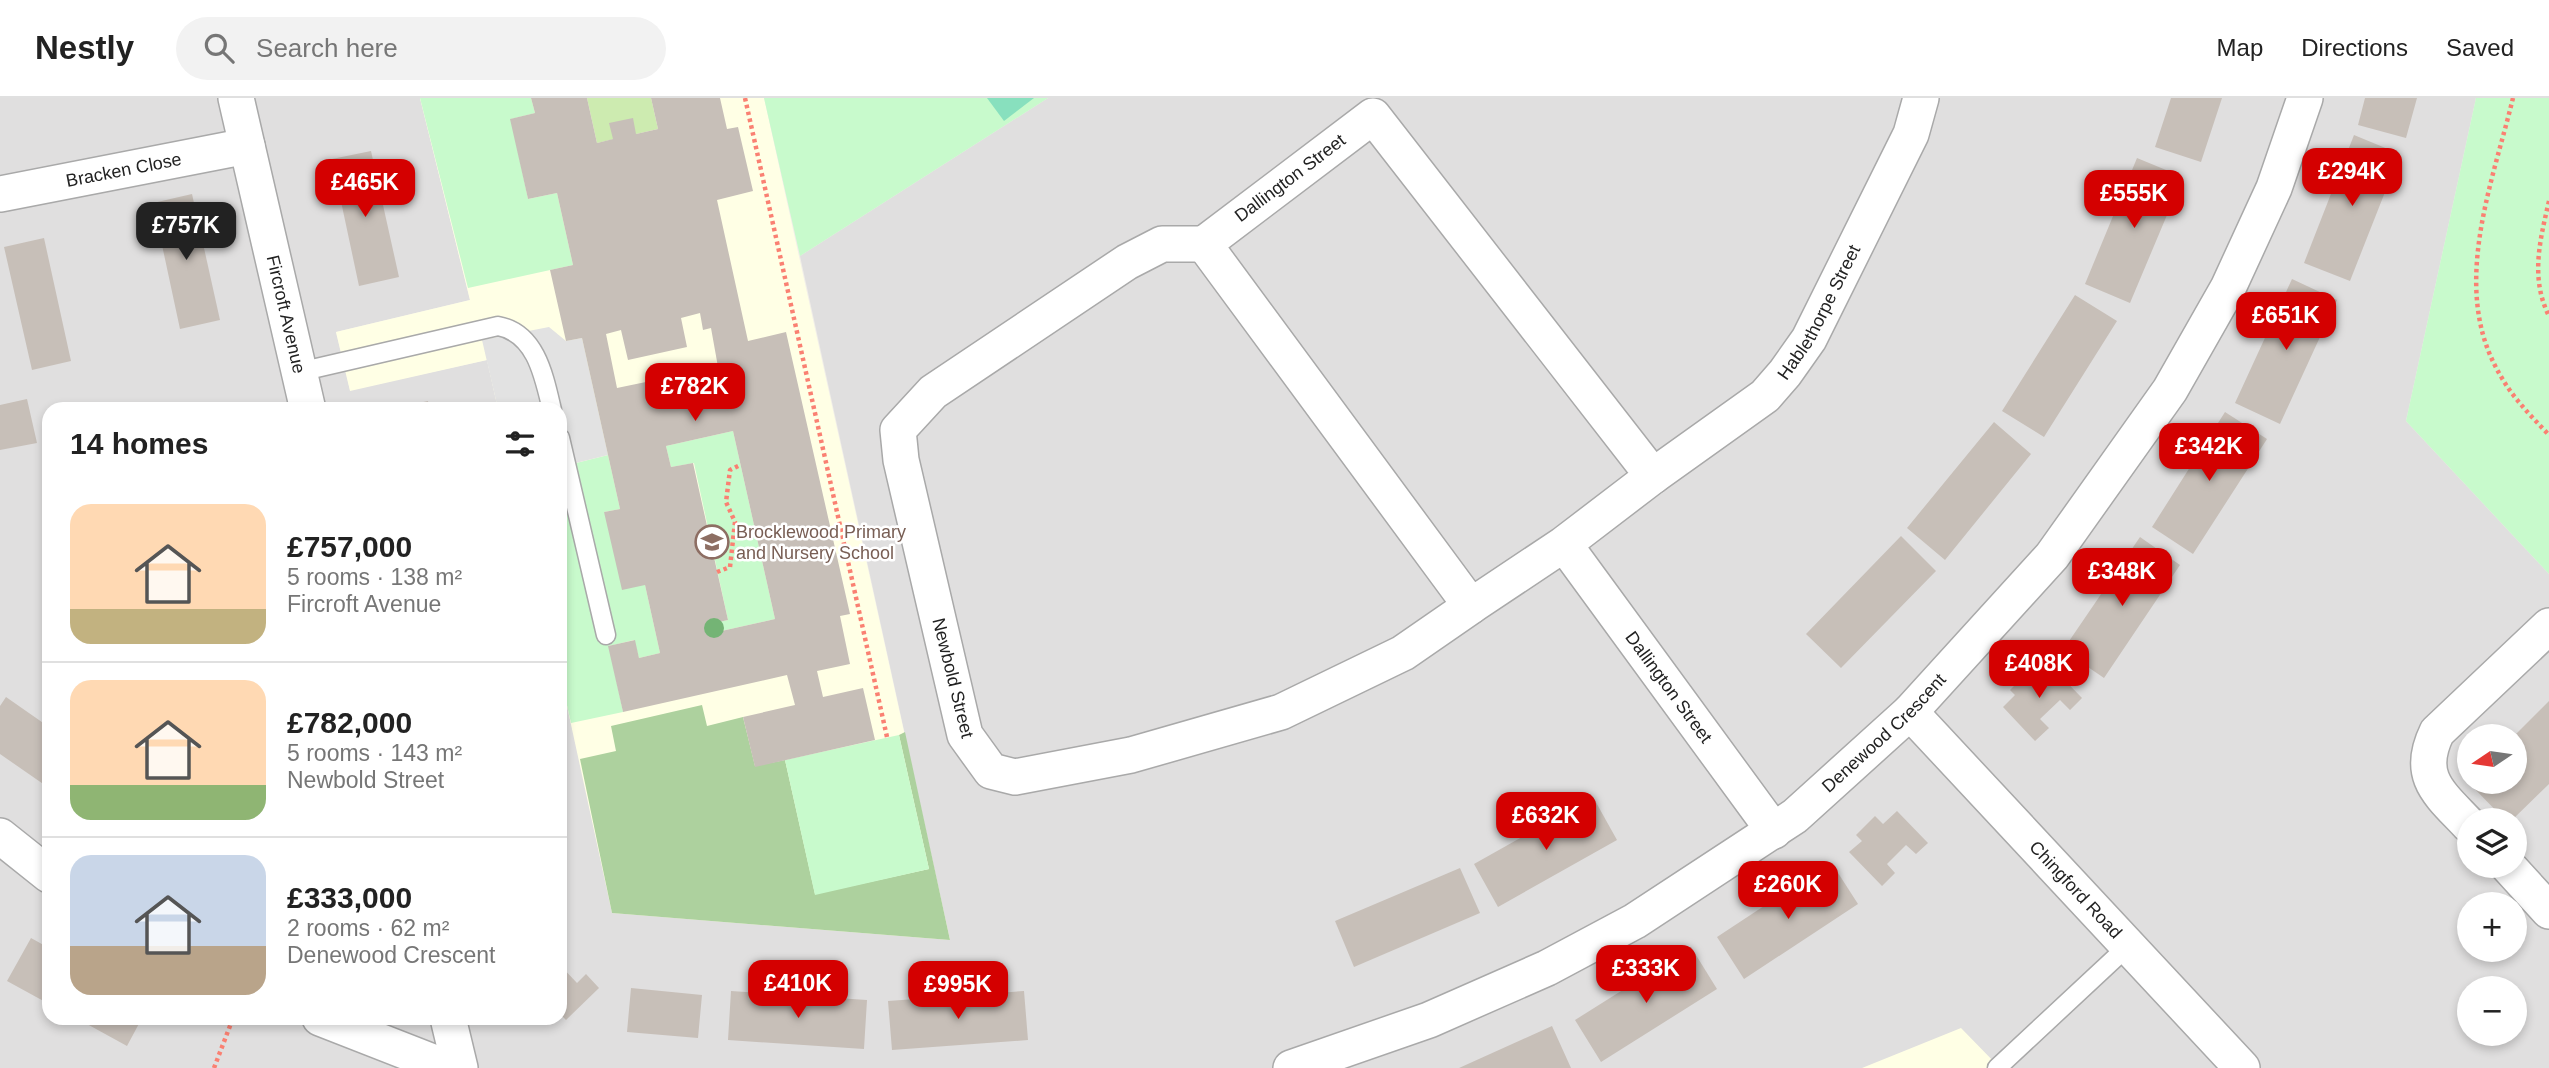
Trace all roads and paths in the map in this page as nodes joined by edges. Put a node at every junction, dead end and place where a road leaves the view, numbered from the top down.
1 (236, 98) edge
2 (745, 98) edge
3 (1921, 98) edge
4 (2305, 98) edge
5 (2513, 98) edge
6 (1375, 107) edge
7 (247, 146) junction
8 (0, 194) edge
9 (2549, 201) edge
10 (1204, 244) junction
11 (2549, 316) edge
12 (299, 372) junction
13 (306, 402) edge
14 (550, 402) edge
15 (2549, 435) edge
16 (740, 465) dead end
17 (567, 468) edge
18 (1653, 476) junction
19 (1564, 544) junction
20 (718, 572) dead end
21 (1471, 606) junction
22 (2549, 626) edge
23 (606, 635) dead end
24 (1910, 712) junction
25 (887, 737) dead end
26 (2457, 812) edge
27 (1774, 831) junction
28 (0, 836) edge
29 (42, 869) edge
30 (2519, 878) edge
31 (2549, 911) edge
32 (2128, 946) junction
33 (230, 1025) edge
34 (338, 1025) edge
35 (450, 1025) edge
36 (214, 1068) edge
37 (448, 1068) edge
38 (460, 1068) edge
39 (1291, 1068) edge
40 (1997, 1068) edge
41 (2242, 1068) edge

1 - 7 street, Fircroft Avenue
2 - 25 path
3 - 18 street, Hablethorpe Street
4 - 24 street, Denewood Crescent
5 - 15 path
6 - 10 street, Dallington Street
6 - 18 street, Dallington Street
7 - 8 street, Bracken Close
7 - 12 street, Fircroft Avenue
9 - 11 path
10 - 21 street
10 - 21 street, Newbold Street
12 - 13 street, Fircroft Avenue
12 - 14 lane
16 - 20 path
17 - 23 lane
18 - 19 street
19 - 21 street
19 - 27 street, Dallington Street
22 - 26 street
24 - 27 street, Denewood Crescent
24 - 32 street, Chingford Road
27 - 39 street, Denewood Crescent
28 - 29 street
30 - 31 street
32 - 40 lane
32 - 41 street, Chingford Road
33 - 36 path
34 - 37 street
35 - 38 street

